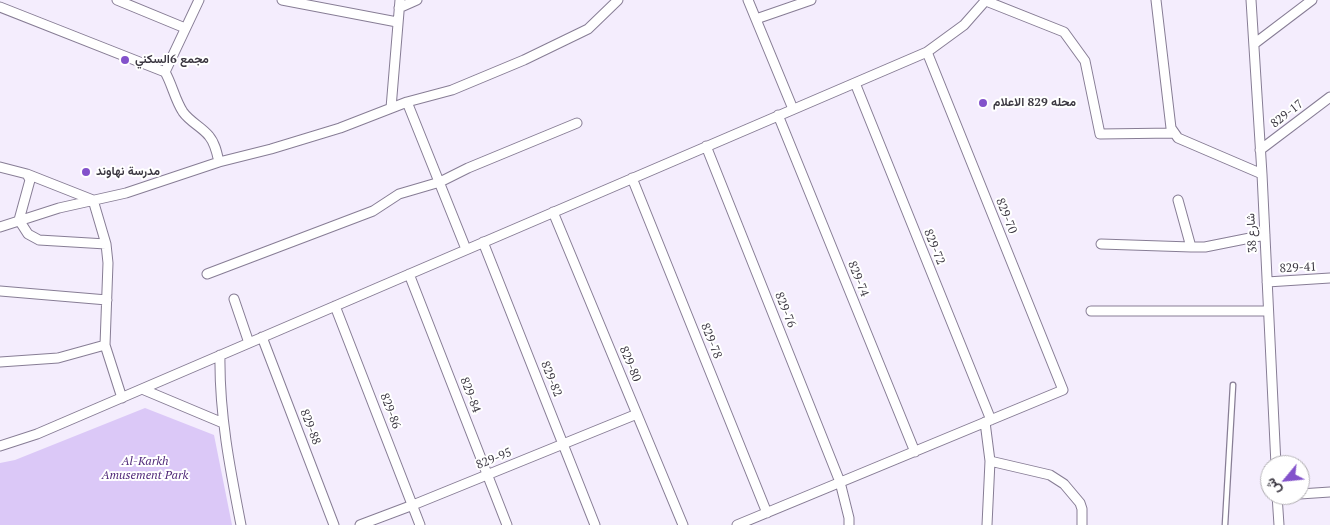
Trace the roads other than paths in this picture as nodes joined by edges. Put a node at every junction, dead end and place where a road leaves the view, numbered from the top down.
1 (117, 0) edge
2 (198, 0) edge
3 (282, 0) edge
4 (417, 0) edge
5 (618, 0) edge
6 (748, 0) edge
7 (811, 0) edge
8 (986, 0) edge
9 (1156, 0) edge
10 (1251, 0) edge
11 (1312, 0) edge
12 (399, 4) edge
13 (0, 7) edge
14 (756, 18) junction
15 (397, 22) junction
16 (185, 28) junction
17 (1254, 44) junction
18 (927, 52) junction
19 (165, 72) junction
20 (855, 82) junction
21 (1330, 97) edge
22 (407, 102) junction
23 (391, 108) junction
24 (794, 109) junction
25 (778, 115) junction
26 (577, 124) dead end
27 (1174, 133) junction
28 (706, 146) junction
29 (1260, 150) junction
30 (219, 162) junction
31 (0, 167) edge
32 (27, 174) junction
33 (1262, 174) junction
34 (632, 178) junction
35 (440, 182) junction
36 (93, 200) junction
37 (1178, 200) dead end
38 (553, 212) junction
39 (19, 220) junction
40 (0, 227) edge
41 (1265, 235) junction
42 (483, 242) junction
43 (106, 244) junction
44 (1101, 244) dead end
45 (1192, 247) junction
46 (466, 250) junction
47 (208, 274) dead end
48 (409, 274) junction
49 (1330, 278) edge
50 (1267, 282) junction
51 (0, 292) edge
52 (234, 299) dead end
53 (107, 300) junction
54 (335, 306) junction
55 (1091, 311) dead end
56 (1268, 311) junction
57 (262, 337) junction
58 (249, 343) junction
59 (105, 345) junction
60 (220, 355) junction
61 (0, 362) edge
62 (1233, 385) dead end
63 (142, 389) junction
64 (122, 398) junction
65 (637, 414) junction
66 (988, 421) junction
67 (223, 422) junction
68 (563, 444) junction
69 (0, 446) edge
70 (915, 452) junction
71 (1275, 455) edge
72 (990, 461) junction
73 (488, 475) junction
74 (840, 482) junction
75 (1330, 492) edge
76 (1310, 493) edge
77 (413, 505) junction
78 (1278, 505) edge
79 (767, 513) junction
80 (241, 525) edge
81 (334, 525) edge
82 (360, 525) edge
83 (420, 525) edge
84 (507, 525) edge
85 (595, 525) edge
86 (683, 525) edge
87 (737, 525) edge
88 (849, 525) edge
89 (987, 525) edge
90 (1082, 525) edge
91 (1225, 525) edge
92 (1279, 525) edge

1 - 16 street
2 - 16 street
3 - 15 street
4 - 12 street
5 - 22 street
6 - 14 street
7 - 14 street
8 - 18 street
8 - 27 street
9 - 27 street
10 - 17 street, شارع 38
11 - 17 street
12 - 15 street
13 - 19 street
14 - 24 street
15 - 23 street
16 - 19 street
17 - 29 street, شارع 38
18 - 20 street
18 - 66 street, 829-70
19 - 30 street
20 - 24 street
20 - 66 street, 829-72
21 - 29 street, 829-17
22 - 23 street
22 - 35 street
23 - 30 street
24 - 25 street
25 - 28 street
25 - 70 street, 829-74
26 - 35 street
27 - 33 street
28 - 34 street
28 - 74 street, 829-76
29 - 33 street, شارع 38
30 - 36 street
31 - 32 street
32 - 36 street
32 - 39 street
33 - 41 street, شارع 38
34 - 38 street
34 - 79 street, 829-78
35 - 46 street
35 - 47 street
36 - 39 street
36 - 43 street
37 - 45 street
38 - 42 street
38 - 65 street, 829-80
39 - 40 street
39 - 43 street
41 - 45 street
41 - 50 street, شارع 38
42 - 46 street
42 - 68 street, 829-82
43 - 53 street
44 - 45 street
46 - 48 street
48 - 54 street
48 - 73 street, 829-84
49 - 50 street, 829-41
50 - 56 street, شارع 38
51 - 53 street
52 - 58 street
53 - 59 street
54 - 57 street
54 - 77 street, 829-86
55 - 56 street
56 - 71 street, شارع 38
57 - 58 street
57 - 81 street, 829-88
58 - 60 street
59 - 61 street
59 - 64 street
60 - 63 street
60 - 67 street
62 - 91 lane
63 - 64 street
63 - 67 street
64 - 69 street
65 - 68 street, 829-95
65 - 86 street, 829-80
66 - 70 street
66 - 72 street, 829-72
67 - 80 street
68 - 73 street, 829-95
68 - 85 street, 829-82
70 - 74 street
72 - 89 street, 829-72
72 - 90 street
73 - 77 street, 829-95
73 - 84 street, 829-84
74 - 79 street
74 - 88 street, 829-76
75 - 76 street
77 - 82 street, 829-95
77 - 83 street, 829-86
78 - 92 street
79 - 87 street

